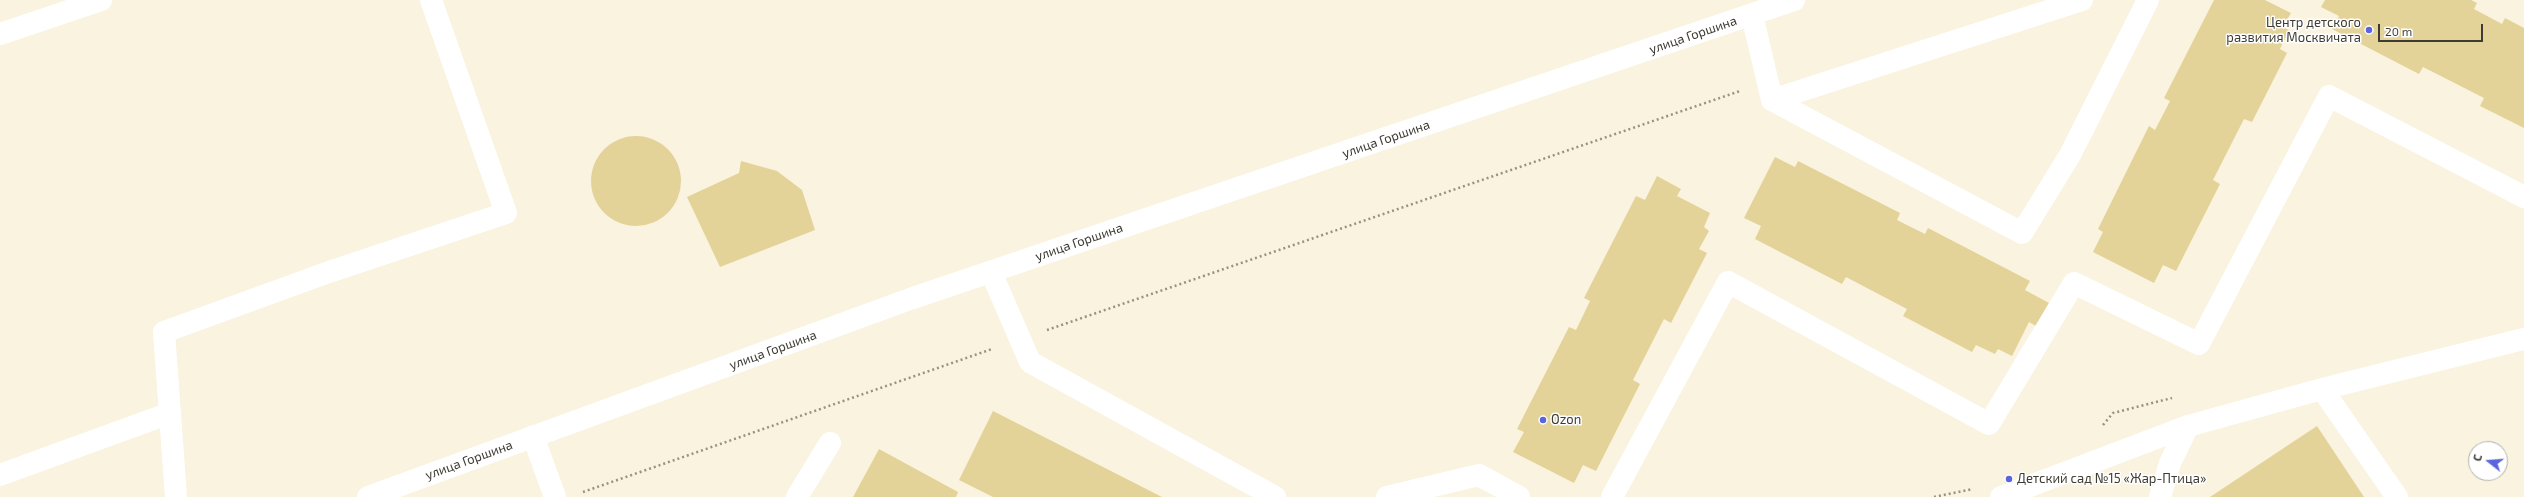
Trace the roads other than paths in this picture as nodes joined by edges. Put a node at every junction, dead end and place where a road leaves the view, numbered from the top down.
1 (101, 0) edge
2 (431, 0) edge
3 (1794, 0) edge
4 (2082, 0) edge
5 (2148, 0) edge
6 (1752, 15) junction
7 (0, 34) edge
8 (1770, 90) junction
9 (2524, 197) edge
10 (991, 272) junction
11 (2524, 339) edge
12 (2322, 388) junction
13 (170, 413) junction
14 (2188, 426) junction
15 (533, 436) junction
16 (830, 442) dead end
17 (0, 475) edge
18 (565, 496) edge
19 (176, 497) edge
20 (368, 497) edge
21 (797, 497) edge
22 (1275, 497) edge
23 (1387, 497) edge
24 (1519, 497) edge
25 (1612, 497) edge
26 (2001, 497) edge
27 (2160, 497) edge
28 (2397, 497) edge

1 - 7 street
2 - 13 street
3 - 6 street, улица Горшина
4 - 8 street
5 - 8 street
6 - 8 street
6 - 10 street, улица Горшина
9 - 25 street
10 - 15 street, улица Горшина
10 - 22 street
11 - 12 street
12 - 14 street
12 - 28 street
13 - 17 street
13 - 19 street
14 - 26 street
14 - 27 street
15 - 18 street
15 - 20 street, улица Горшина
16 - 21 street
23 - 24 street

